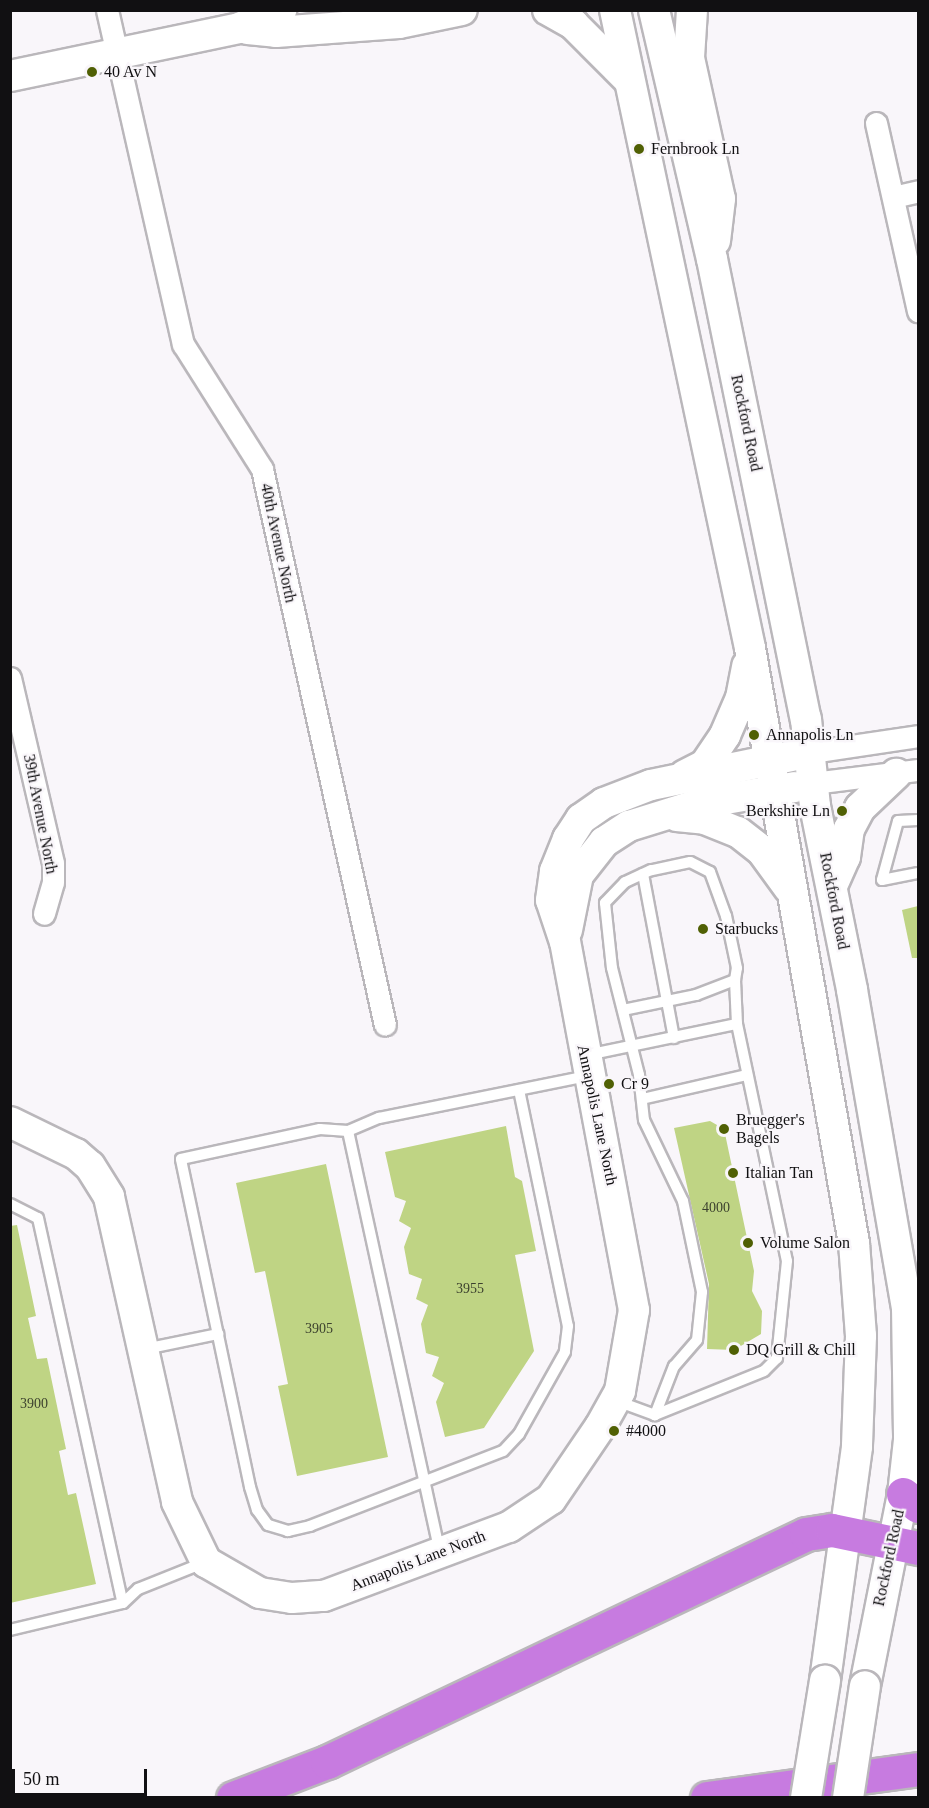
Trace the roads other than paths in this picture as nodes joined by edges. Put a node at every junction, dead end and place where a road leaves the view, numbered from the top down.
1 (107, 10) edge
2 (281, 10) edge
3 (462, 10) edge
4 (548, 10) edge
5 (615, 10) edge
6 (654, 10) edge
7 (692, 10) edge
8 (239, 28) junction
9 (116, 54) junction
10 (10, 76) edge
11 (629, 80) junction
12 (876, 123) dead end
13 (918, 191) edge
14 (893, 197) junction
15 (712, 259) junction
16 (918, 311) edge
17 (750, 648) junction
18 (10, 678) edge
19 (918, 736) edge
20 (811, 752) junction
21 (770, 760) junction
22 (907, 772) edge
23 (671, 782) junction
24 (813, 783) junction
25 (776, 790) junction
26 (662, 814) junction
27 (918, 820) edge
28 (918, 873) edge
29 (643, 874) junction
30 (832, 886) junction
31 (795, 896) junction
32 (44, 914) dead end
33 (565, 942) junction
34 (735, 980) junction
35 (666, 1001) junction
36 (623, 1010) junction
37 (737, 1024) junction
38 (385, 1025) dead end
39 (674, 1038) junction
40 (633, 1046) junction
41 (586, 1066) junction
42 (747, 1075) junction
43 (519, 1090) junction
44 (642, 1099) junction
45 (10, 1122) edge
46 (348, 1131) junction
47 (10, 1204) edge
48 (218, 1334) junction
49 (144, 1349) junction
50 (615, 1400) junction
51 (655, 1415) junction
52 (423, 1484) junction
53 (911, 1500) edge
54 (846, 1532) junction
55 (905, 1544) edge
56 (440, 1552) junction
57 (206, 1562) junction
58 (123, 1602) junction
59 (10, 1630) edge
60 (918, 1769) edge
61 (233, 1797) edge
62 (707, 1797) edge
63 (806, 1797) edge
64 (848, 1797) edge

1 - 9 street, 40th Avenue North
2 - 8 main road
3 - 8 main road
4 - 11 main road
5 - 11 main road
6 - 15 main road, Rockford Road
7 - 15 main road
8 - 9 main road
9 - 10 main road
9 - 38 street, 40th Avenue North
11 - 17 main road
12 - 14 street
13 - 14 street
14 - 16 street
15 - 20 main road, Rockford Road
17 - 21 main road
17 - 23 main road
18 - 32 street, 39th Avenue North
19 - 20 street
20 - 21 main road, Annapolis Lane North
20 - 24 main road, Rockford Road
21 - 23 main road, Annapolis Lane North
21 - 25 main road
22 - 24 street
22 - 30 main road
23 - 33 main road, Annapolis Lane North
24 - 25 main road, Annapolis Lane North
24 - 30 main road, Rockford Road
25 - 26 main road, Annapolis Lane North
25 - 31 main road
26 - 31 main road
26 - 33 main road, Annapolis Lane North
27 - 28 lane
29 - 34 lane
29 - 35 lane
29 - 36 lane
30 - 53 main road, Rockford Road
31 - 54 main road
33 - 41 main road, Annapolis Lane North
34 - 35 lane
34 - 37 lane
35 - 36 lane
35 - 39 lane
36 - 40 lane
37 - 39 lane
37 - 42 lane
39 - 40 lane
40 - 41 lane
40 - 44 lane
41 - 43 lane
41 - 50 main road, Annapolis Lane North
42 - 44 lane
42 - 51 lane
43 - 46 lane
43 - 52 lane
44 - 51 lane
45 - 49 main road
46 - 48 lane
46 - 52 lane
47 - 58 lane
48 - 49 lane
48 - 52 lane
49 - 57 main road
50 - 51 lane
50 - 56 main road, Annapolis Lane North
52 - 56 lane
53 - 55 main road, Rockford Road
54 - 55 highway
54 - 61 highway
54 - 63 main road, bridge
55 - 64 main road, Rockford Road, bridge
56 - 57 main road, Annapolis Lane North
57 - 58 lane
58 - 59 lane
60 - 62 highway

